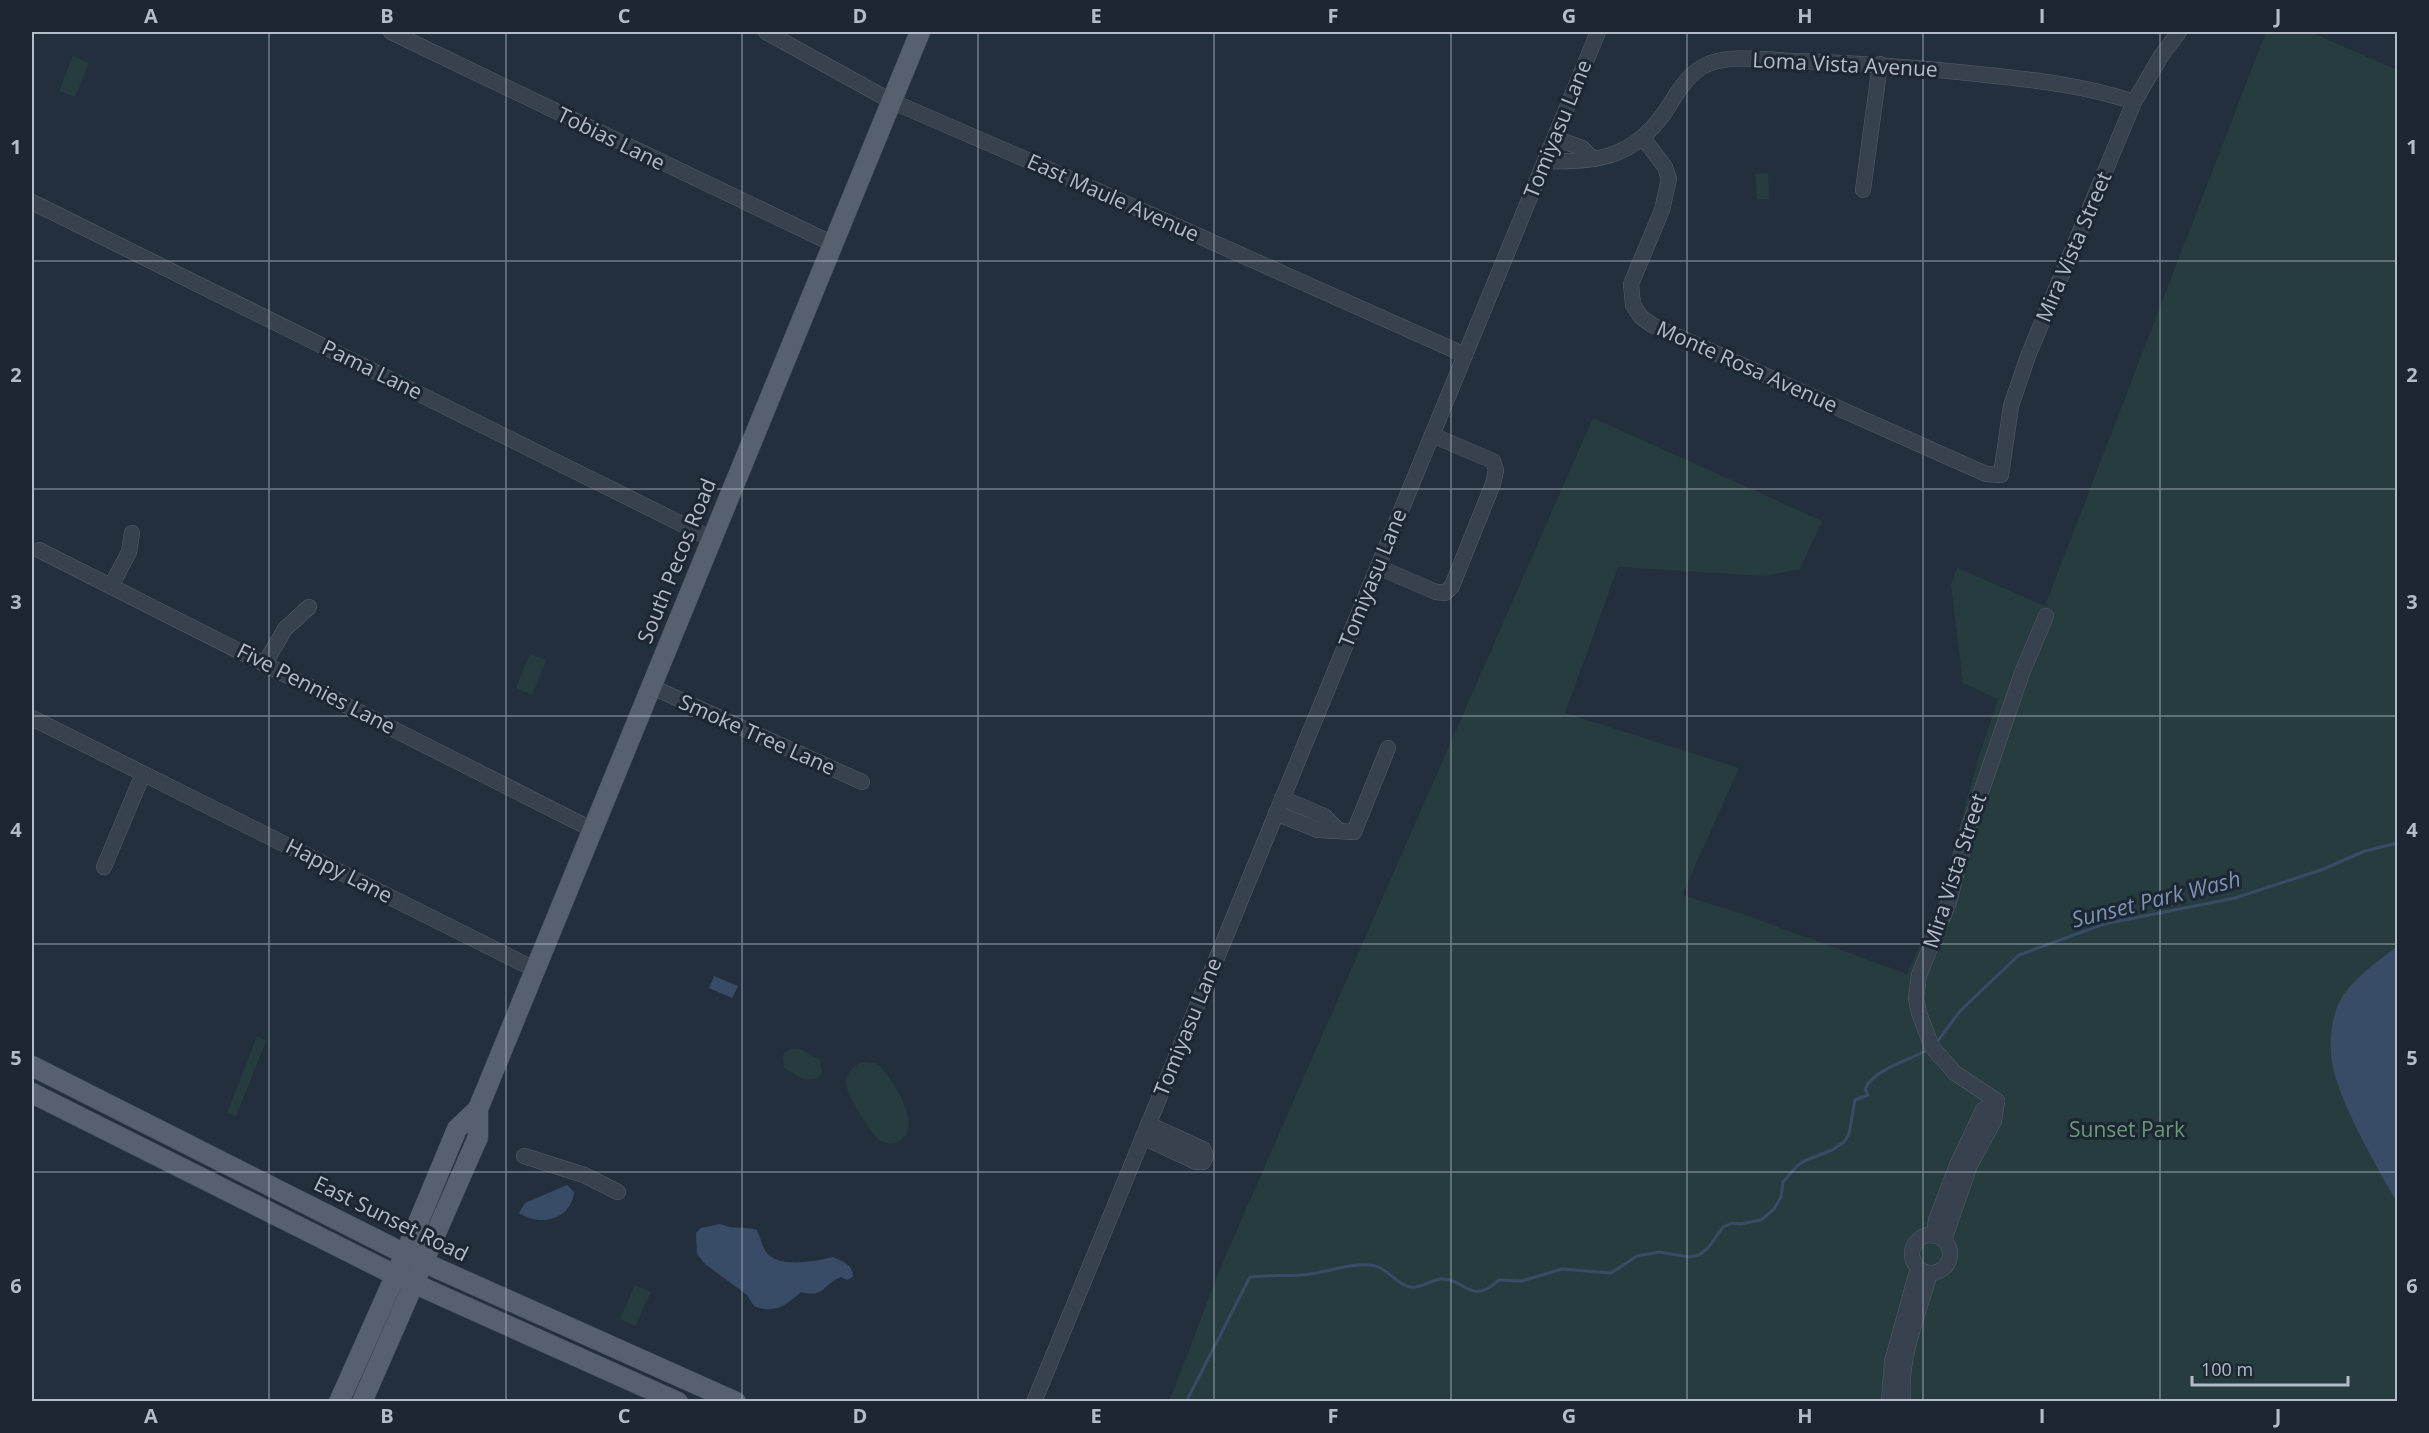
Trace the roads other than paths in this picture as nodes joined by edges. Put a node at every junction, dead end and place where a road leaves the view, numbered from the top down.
1 (391, 32) edge
2 (766, 32) edge
3 (920, 32) edge
4 (1598, 32) edge
5 (2179, 32) edge
6 (1880, 64) junction
7 (891, 101) junction
8 (2134, 102) junction
9 (1555, 138) junction
10 (1643, 138) junction
11 (1593, 159) junction
12 (1545, 161) junction
13 (1863, 190) dead end
14 (32, 202) edge
15 (833, 244) junction
16 (1465, 355) junction
17 (1432, 435) junction
18 (2001, 475) joint
19 (132, 533) dead end
20 (712, 539) junction
21 (39, 550) dead end
22 (1378, 567) junction
23 (111, 586) junction
24 (309, 607) dead end
25 (2046, 616) dead end
26 (265, 663) junction
27 (652, 687) junction
28 (32, 718) edge
29 (1388, 748) dead end
30 (143, 774) junction
31 (862, 782) dead end
32 (1279, 806) junction
33 (593, 830) junction
34 (104, 867) dead end
35 (534, 969) junction
36 (32, 1066) edge
37 (32, 1093) edge
38 (57, 1105) junction
39 (129, 1116) junction
40 (130, 1142) junction
41 (524, 1156) dead end
42 (224, 1163) junction
43 (618, 1192) dead end
44 (1939, 1238) junction
45 (413, 1258) junction
46 (1924, 1271) junction
47 (404, 1279) junction
48 (631, 1380) junction
49 (339, 1401) edge
50 (362, 1401) edge
51 (678, 1401) edge
52 (705, 1401) edge
53 (736, 1401) edge
54 (1034, 1401) edge
55 (1888, 1401) edge
56 (1903, 1401) edge

1 - 15 street, Tobias Lane
2 - 7 street, East Maule Avenue
3 - 7 main road, South Pecos Road
4 - 9 street, Tomiyasu Lane
5 - 8 street, Mira Vista Street
6 - 8 street, Loma Vista Avenue
6 - 10 street, Loma Vista Avenue
6 - 13 street
7 - 15 main road, South Pecos Road
7 - 16 street, East Maule Avenue
8 - 18 street, Mira Vista Street
9 - 11 street
9 - 12 street, Tomiyasu Lane
10 - 11 street, Loma Vista Avenue
10 - 18 street, Monte Rosa Avenue
11 - 12 street, Loma Vista Avenue
12 - 16 street, Tomiyasu Lane
14 - 20 street, Pama Lane
15 - 20 main road, South Pecos Road
16 - 17 street, Tomiyasu Lane
17 - 22 street, Tomiyasu Lane
17 - 22 street
19 - 23 street
20 - 27 main road, South Pecos Road
21 - 23 street, Five Pennies Lane
22 - 32 street, Tomiyasu Lane
23 - 26 street, Five Pennies Lane
24 - 26 street
25 - 44 street, Mira Vista Street
26 - 33 street, Five Pennies Lane
27 - 31 street, Smoke Tree Lane
27 - 33 main road, South Pecos Road
28 - 30 street, Happy Lane
29 - 32 street
30 - 34 street
30 - 35 street, Happy Lane
32 - 54 street, Tomiyasu Lane
33 - 35 main road, South Pecos Road
35 - 45 main road, South Pecos Road
36 - 39 main road, East Sunset Road
37 - 38 main road
38 - 39 main road
38 - 40 main road
39 - 42 main road, East Sunset Road
40 - 42 main road
40 - 47 main road
41 - 43 street
42 - 45 main road, East Sunset Road
44 - 46 street, Mira Vista Street
44 - 46 street, Mira Vista Street
45 - 47 main road, South Pecos Road
45 - 53 main road, East Sunset Road
46 - 55 street, Mira Vista Street
46 - 56 street, Mira Vista Street
47 - 48 main road
47 - 49 main road, South Pecos Road
47 - 50 main road, South Pecos Road
48 - 51 main road
48 - 52 main road

